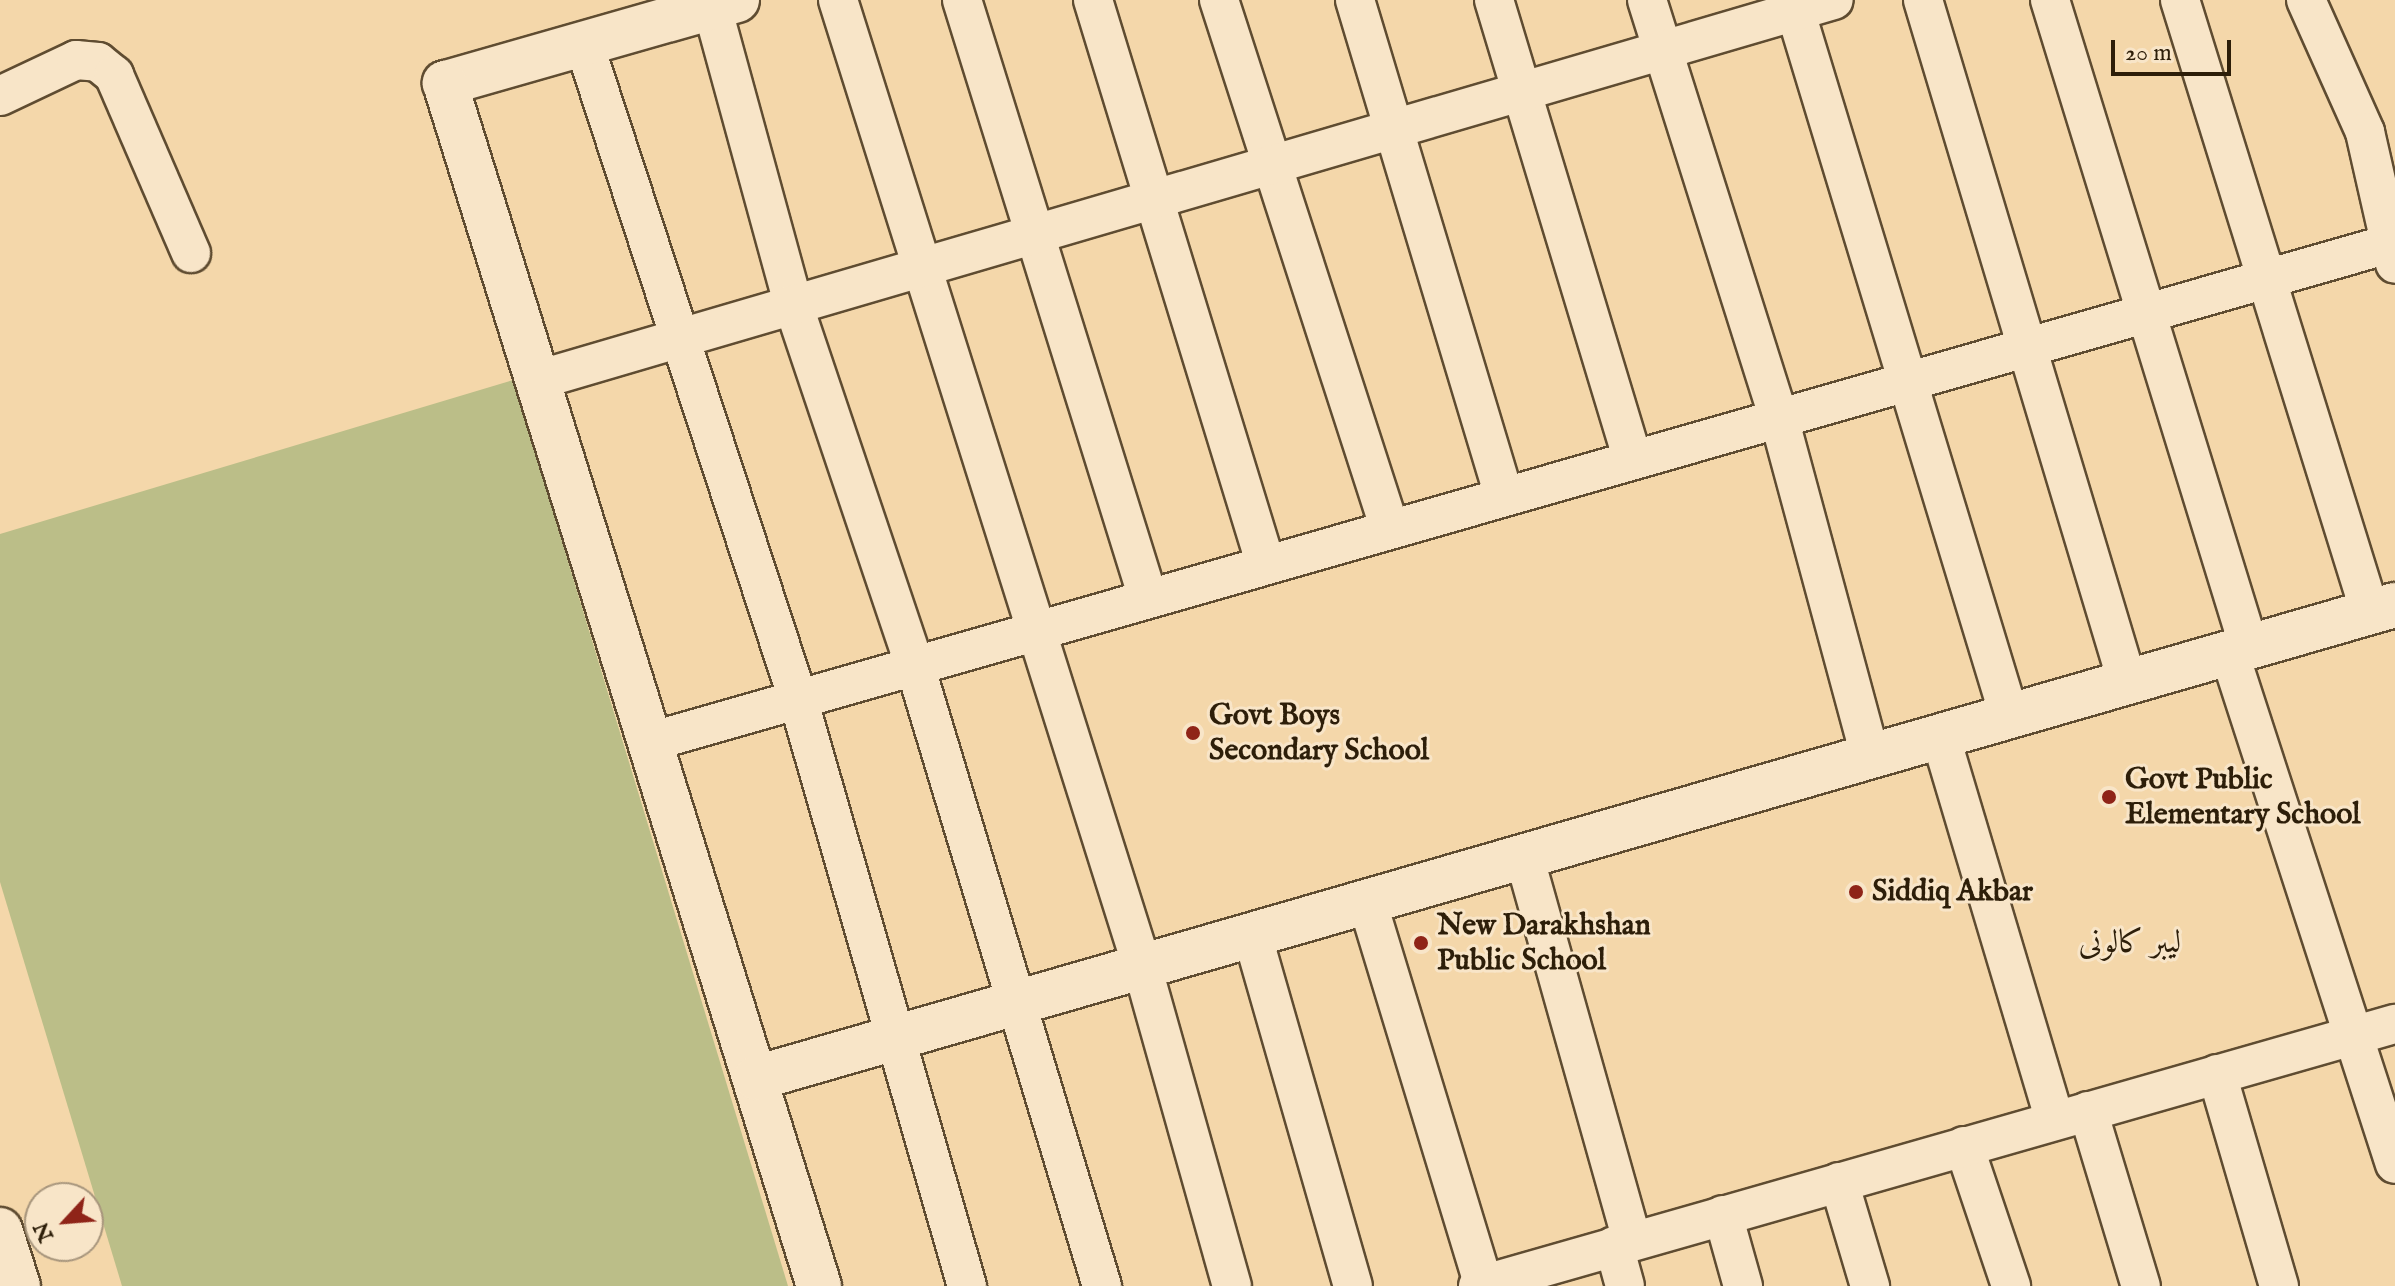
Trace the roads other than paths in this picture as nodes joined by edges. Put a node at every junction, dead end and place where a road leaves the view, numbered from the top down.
1 (838, 0) edge
2 (962, 0) edge
3 (1093, 0) edge
4 (1219, 0) edge
5 (1355, 0) edge
6 (1494, 0) edge
7 (1647, 0) edge
8 (1834, 0) edge
9 (1923, 0) edge
10 (2050, 0) edge
11 (2180, 0) edge
12 (2306, 0) edge
13 (724, 4) edge
14 (1793, 5) edge
15 (584, 44) junction
16 (1662, 47) junction
17 (1521, 89) junction
18 (0, 96) edge
19 (1395, 126) junction
20 (1276, 161) junction
21 (1157, 196) junction
22 (1035, 232) junction
23 (2393, 250) edge
24 (191, 253) dead end
25 (921, 266) junction
26 (2270, 278) junction
27 (793, 304) junction
28 (2146, 313) junction
29 (679, 338) junction
30 (2026, 347) junction
31 (541, 379) junction
32 (1903, 381) junction
33 (1779, 418) junction
34 (1633, 459) junction
35 (1504, 496) junction
36 (1390, 529) junction
37 (1266, 565) junction
38 (1148, 598) junction
39 (2382, 609) edge
40 (1031, 632) junction
41 (2239, 650) junction
42 (915, 666) junction
43 (2127, 681) junction
44 (798, 699) junction
45 (2009, 715) junction
46 (1940, 735) junction
47 (653, 741) junction
48 (1870, 756) junction
49 (1524, 856) junction
50 (1367, 901) junction
51 (1252, 934) junction
52 (1142, 966) junction
53 (1015, 1002) junction
54 (2395, 1024) edge
55 (2353, 1035) junction
56 (894, 1038) junction
57 (2217, 1074) junction
58 (756, 1078) junction
59 (2072, 1115) junction
60 (1964, 1146) junction
61 (2395, 1164) edge
62 (1839, 1182) junction
63 (1723, 1215) junction
64 (0, 1230) edge
65 (1623, 1244) junction
66 (18, 1286) edge
67 (819, 1286) edge
68 (967, 1286) edge
69 (1102, 1286) edge
70 (1232, 1286) edge
71 (1353, 1286) edge
72 (1482, 1286) edge
73 (1625, 1286) edge
74 (1743, 1286) edge
75 (1870, 1286) edge
76 (2011, 1286) edge
77 (2141, 1286) edge
78 (2279, 1286) edge

1 - 25 street
2 - 22 street
3 - 21 street
4 - 20 street
5 - 19 street
6 - 17 street
7 - 16 street
8 - 14 street
9 - 30 street
10 - 28 street
11 - 26 street
12 - 23 street
13 - 15 street
13 - 27 street
14 - 16 street
14 - 32 street
15 - 29 street
15 - 31 street
16 - 17 street
16 - 33 street
17 - 19 street
17 - 34 street
18 - 24 street
19 - 20 street
19 - 35 street
20 - 21 street
20 - 36 street
21 - 22 street
21 - 37 street
22 - 25 street
22 - 38 street
23 - 26 street
25 - 27 street
25 - 40 street
26 - 28 street
26 - 39 street
27 - 29 street
27 - 42 street
28 - 30 street
28 - 41 street
29 - 31 street
29 - 44 street
30 - 32 street
30 - 43 street
31 - 47 street
32 - 33 street
32 - 45 street
33 - 34 street
33 - 48 street
34 - 35 street
35 - 36 street
36 - 37 street
37 - 38 street
38 - 40 street
39 - 41 street
40 - 42 street
40 - 52 street
41 - 43 street
41 - 55 street
42 - 44 street
42 - 53 street
43 - 45 street
44 - 47 street
44 - 56 street
45 - 46 street
46 - 48 street
46 - 59 street
47 - 58 street
48 - 49 street
49 - 50 street
49 - 65 street
50 - 51 street
50 - 72 street
51 - 52 street
51 - 71 street
52 - 53 street
52 - 70 street
53 - 56 street
53 - 69 street
54 - 55 street
55 - 57 street
55 - 61 street
56 - 58 street
56 - 68 street
57 - 59 street
57 - 78 street
58 - 67 street
59 - 60 street
59 - 77 street
60 - 62 street
60 - 76 street
62 - 63 street
62 - 75 street
63 - 65 street
63 - 74 street
64 - 66 street
65 - 72 street
65 - 73 street

